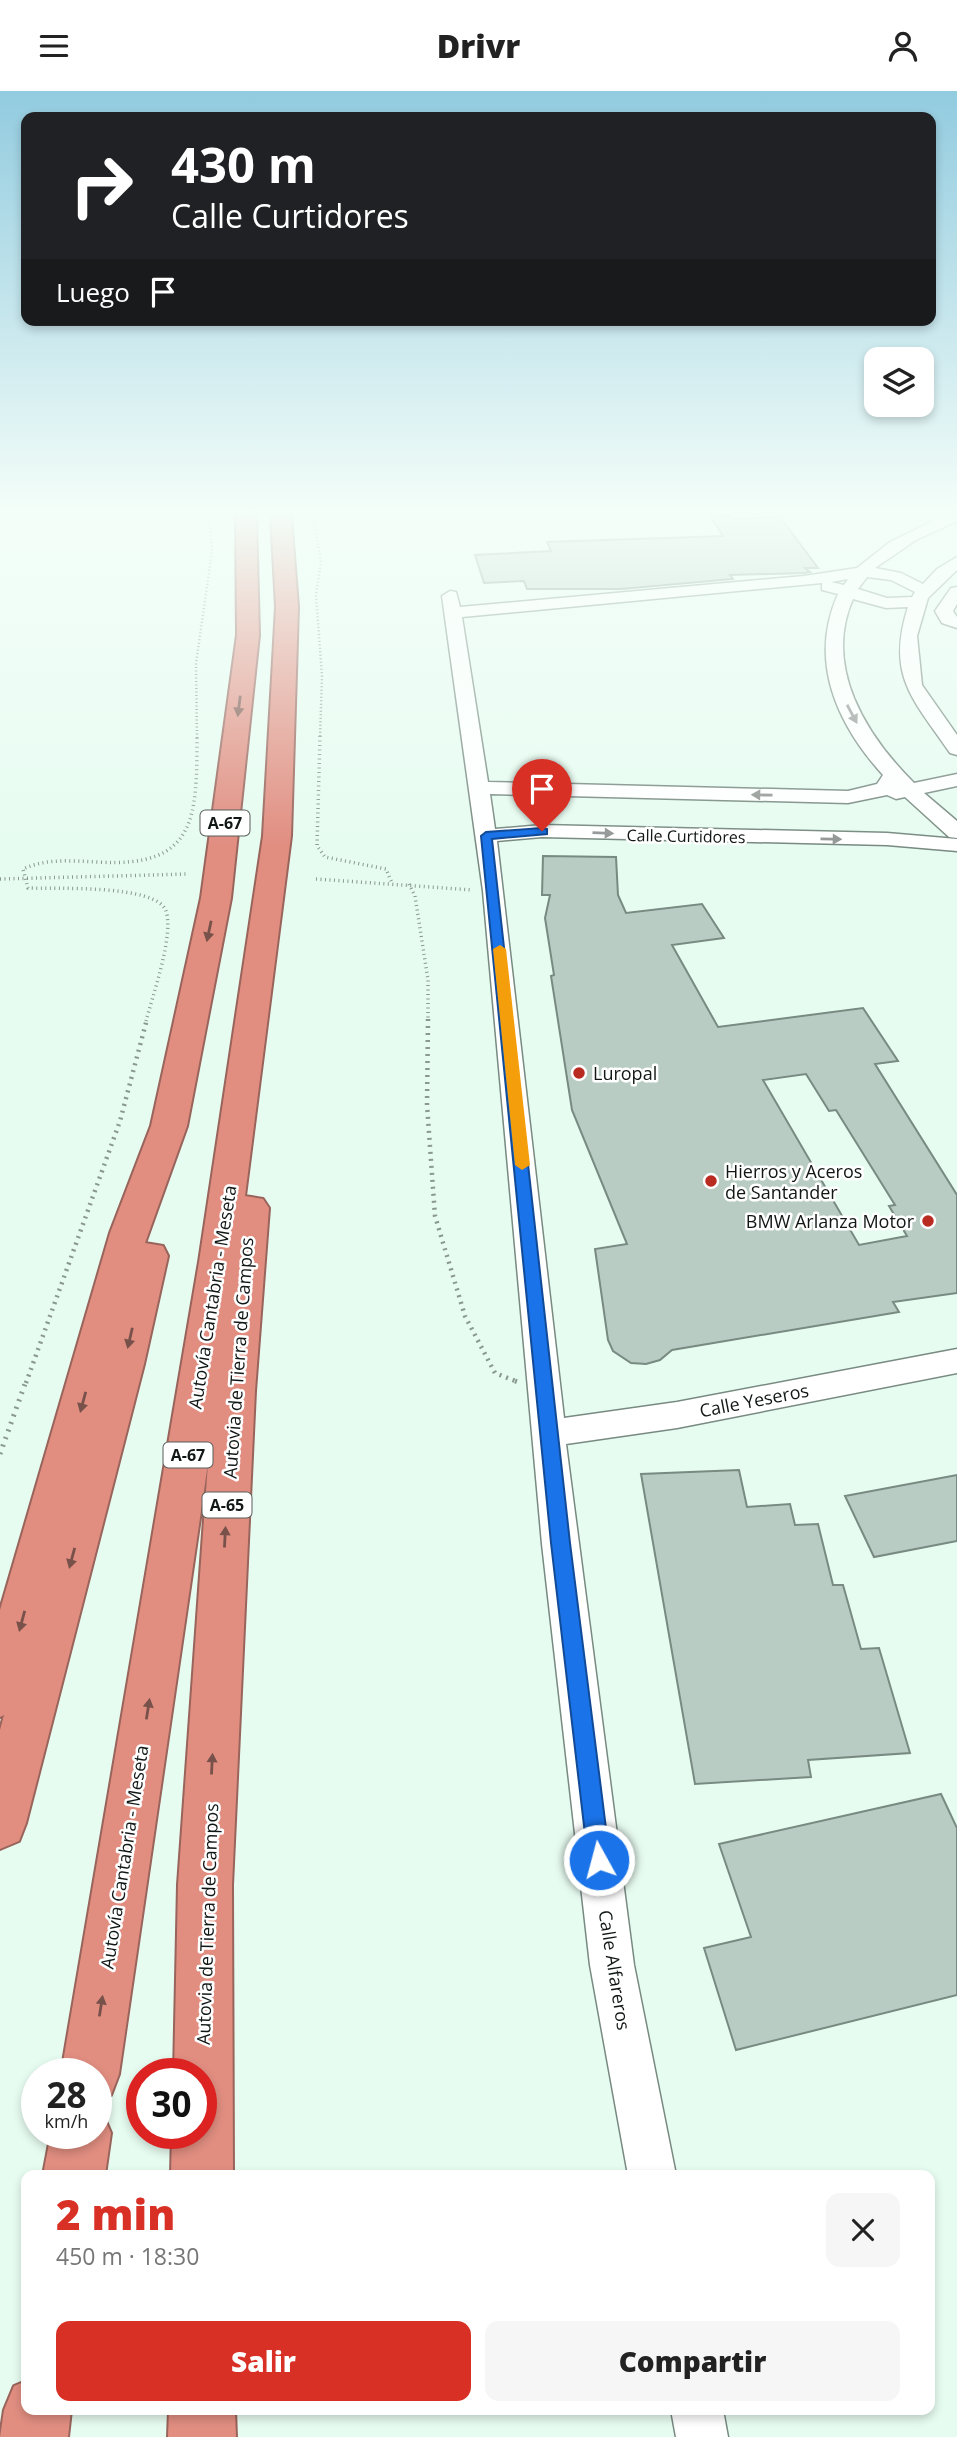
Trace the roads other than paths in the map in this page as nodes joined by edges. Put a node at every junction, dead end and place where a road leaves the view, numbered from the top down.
1 (248, 625) edge
2 (285, 625) edge
3 (455, 625) edge
4 (835, 625) edge
5 (912, 625) edge
6 (957, 750) edge
7 (894, 774) junction
8 (957, 780) edge
9 (479, 788) junction
10 (909, 790) junction
11 (848, 797) junction
12 (957, 832) edge
13 (277, 836) junction
14 (486, 836) junction
15 (887, 839) junction
16 (957, 845) edge
17 (169, 1126) junction
18 (957, 1361) edge
19 (550, 1433) junction
20 (0, 1694) edge
21 (0, 1823) edge
22 (93, 2058) edge
23 (78, 2149) edge
24 (75, 2170) edge
25 (202, 2170) edge
26 (651, 2170) edge
27 (37, 2415) edge
28 (202, 2415) edge
29 (698, 2415) edge
30 (34, 2437) edge
31 (202, 2437) edge
32 (702, 2437) edge

1 -> 17 highway, A-67
2 - 13 highway, Autovía Cantabria - Meseta / A-67
3 - 9 street, Calle Alfareros
4 -> 7 street
5 - 6 street
7 - 10 street
7 - 11 street
8 - 10 street
11 -> 9 street
9 - 14 street, Calle Alfareros
10 - 11 street
10 - 12 street
12 - 15 street, Calle Curtidores
22 -> 13 highway, Autovía Cantabria - Meseta / A-67
25 -> 13 highway, Autovia de Tierra de Campos / A-65
14 -> 15 street, Calle Curtidores
14 - 19 street, Calle Alfareros
15 - 16 street, Calle Curtidores
17 -> 20 highway, A-67
17 -> 21 highway
18 - 19 street, Calle Yeseros
19 - 26 street, Calle Alfareros
23 - 24 highway
27 - 30 highway
28 - 31 highway
29 - 32 street

